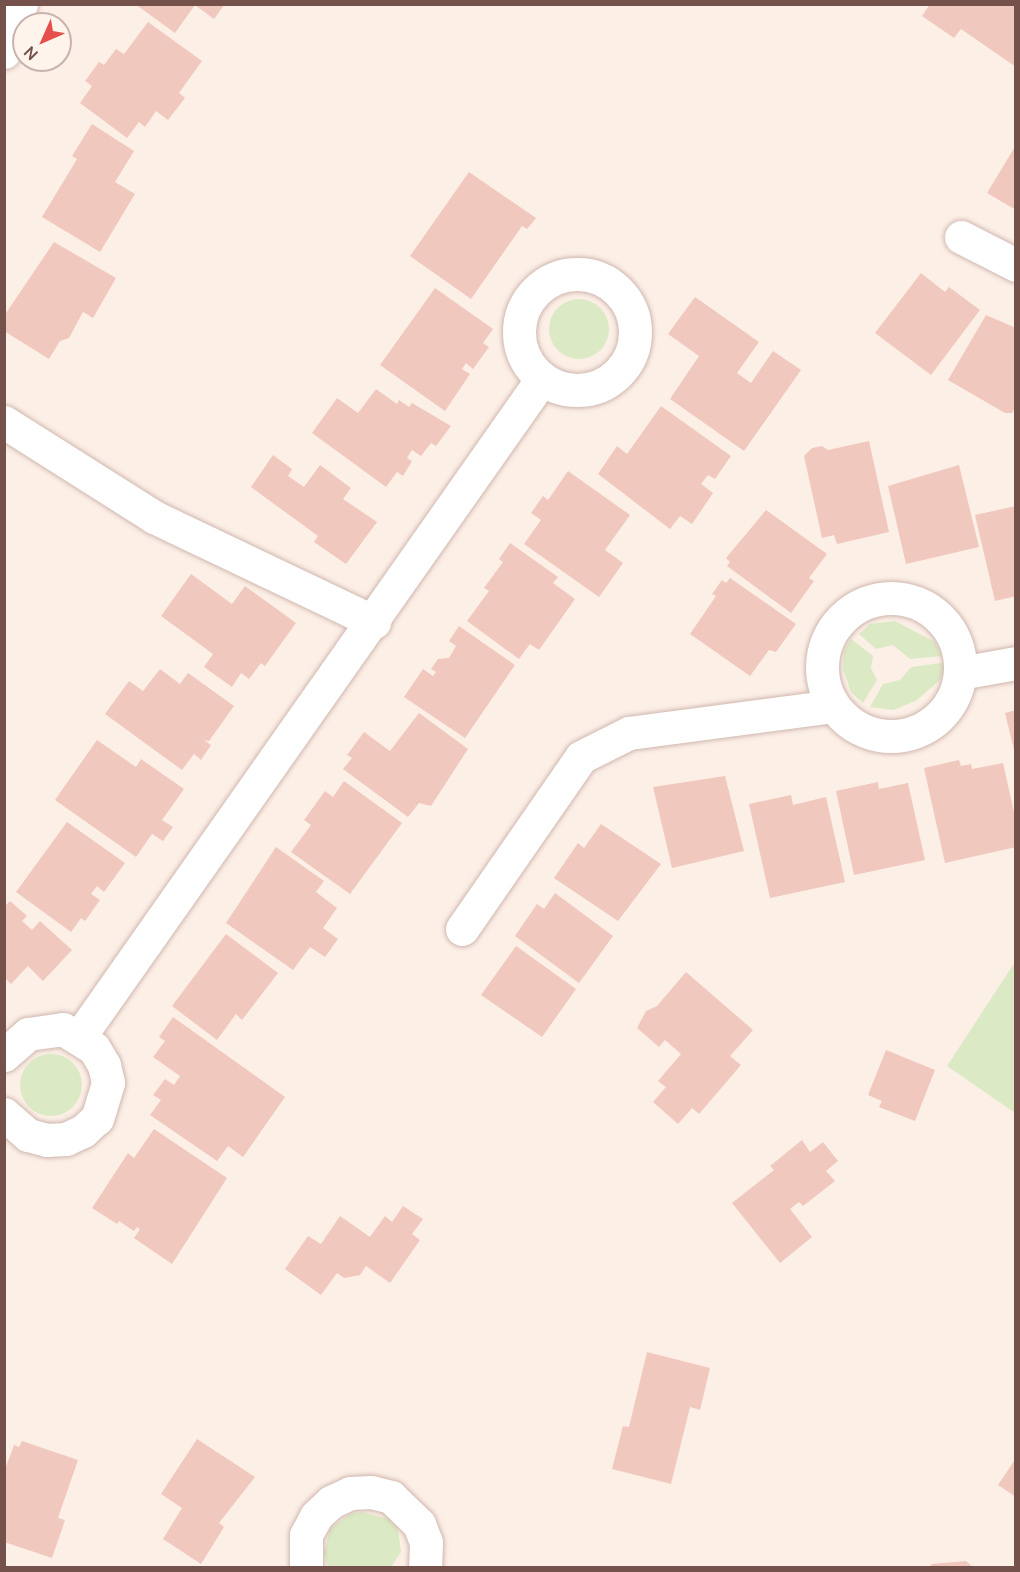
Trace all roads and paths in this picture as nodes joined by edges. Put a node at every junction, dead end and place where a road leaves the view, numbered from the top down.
1 (961, 237) dead end
2 (1016, 265) edge
3 (542, 379) dead end
4 (4, 422) edge
5 (374, 622) junction
6 (1016, 663) edge
7 (960, 674) junction
8 (833, 706) junction
9 (462, 929) dead end
10 (80, 1036) junction
11 (4, 1055) edge
12 (4, 1114) edge
13 (306, 1568) edge
14 (425, 1568) edge

1 - 2 street
3 - 5 street
4 - 5 street
5 - 10 street
6 - 7 street
7 - 8 street
7 - 8 street
8 - 9 street
10 - 11 street
10 - 12 street
13 - 14 street

